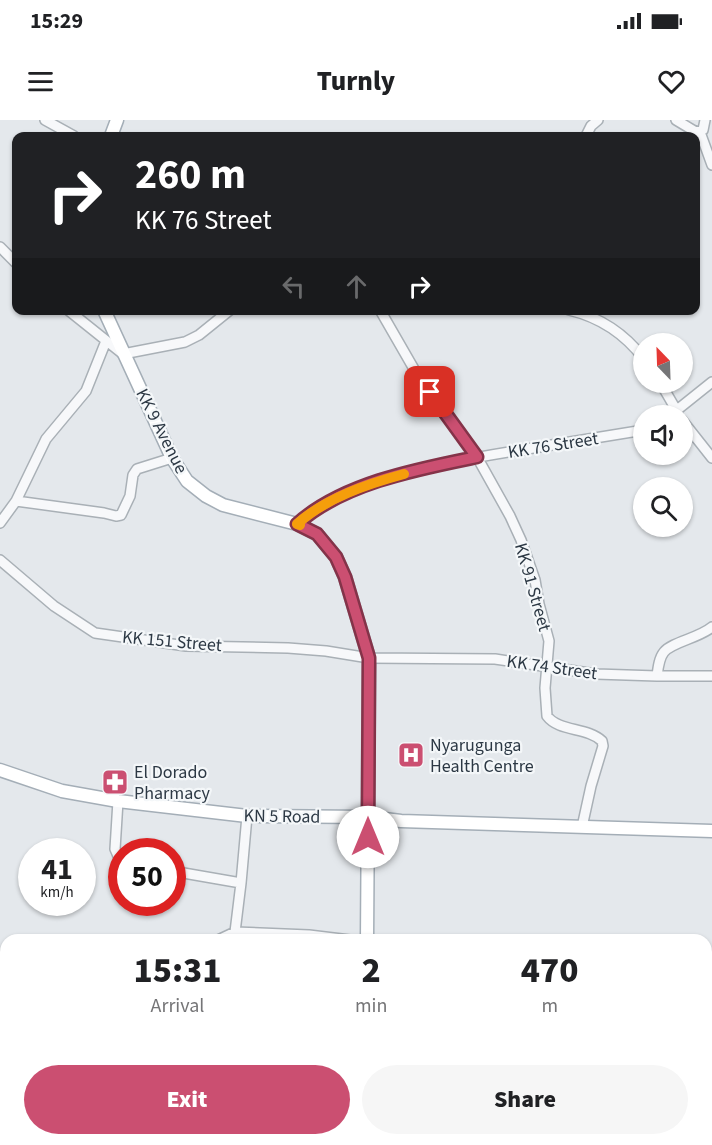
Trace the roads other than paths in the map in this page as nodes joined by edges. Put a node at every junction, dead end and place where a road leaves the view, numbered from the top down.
1 (45, 120) edge
2 (598, 120) edge
3 (676, 120) edge
4 (705, 120) edge
5 (67, 132) edge
6 (588, 132) edge
7 (700, 132) junction
8 (712, 165) edge
9 (0, 247) edge
10 (12, 258) edge
11 (74, 315) edge
12 (106, 315) edge
13 (224, 315) edge
14 (383, 315) edge
15 (583, 315) edge
16 (106, 341) junction
17 (633, 348) edge
18 (123, 354) junction
19 (712, 382) edge
20 (693, 405) edge
21 (633, 432) edge
22 (693, 434) edge
23 (477, 457) junction
24 (172, 458) junction
25 (712, 458) edge
26 (16, 501) junction
27 (0, 523) edge
28 (297, 524) junction
29 (0, 560) edge
30 (712, 627) edge
31 (369, 658) junction
32 (548, 667) junction
33 (657, 676) junction
34 (712, 676) edge
35 (0, 770) edge
36 (118, 801) junction
37 (247, 816) junction
38 (368, 817) junction
39 (582, 827) junction
40 (712, 831) edge
41 (116, 838) edge
42 (186, 874) edge
43 (242, 884) junction
44 (234, 932) junction
45 (230, 934) edge
46 (284, 934) edge
47 (367, 934) edge

1 - 5 street
2 - 6 street
3 - 7 street
4 - 7 street
7 - 8 street
9 - 10 street
11 - 16 street
12 - 18 main road, KK 9 Avenue
13 - 18 street
14 - 23 street, KK 91 Street
15 - 17 street
16 - 18 street
16 - 26 street
18 - 24 main road, KK 9 Avenue
19 - 20 street
21 - 23 street, KK 76 Street
22 - 25 street
23 - 28 street, KK 76 Street
23 - 32 street, KK 91 Street
24 - 26 street
24 - 28 main road, KK 9 Avenue
26 - 27 street
28 - 31 main road, KK 9 Avenue
29 - 31 street, KK 151 Street
30 - 33 street
31 - 32 street, KK 74 Street
31 - 38 main road, KK 9 Avenue
32 - 33 street, KK 74 Street
32 - 39 street, KK 91 Street
33 - 34 street, KK 74 Street
35 - 36 main road, KN 5 Road
36 - 37 main road, KN 5 Road
36 - 41 street
37 - 38 main road, KN 5 Road
37 - 43 street
38 - 39 main road, KN 5 Road
38 - 47 main road, KK 9 Avenue
39 - 40 main road, KN 5 Road
42 - 43 street
43 - 44 street
44 - 45 street
44 - 46 street

